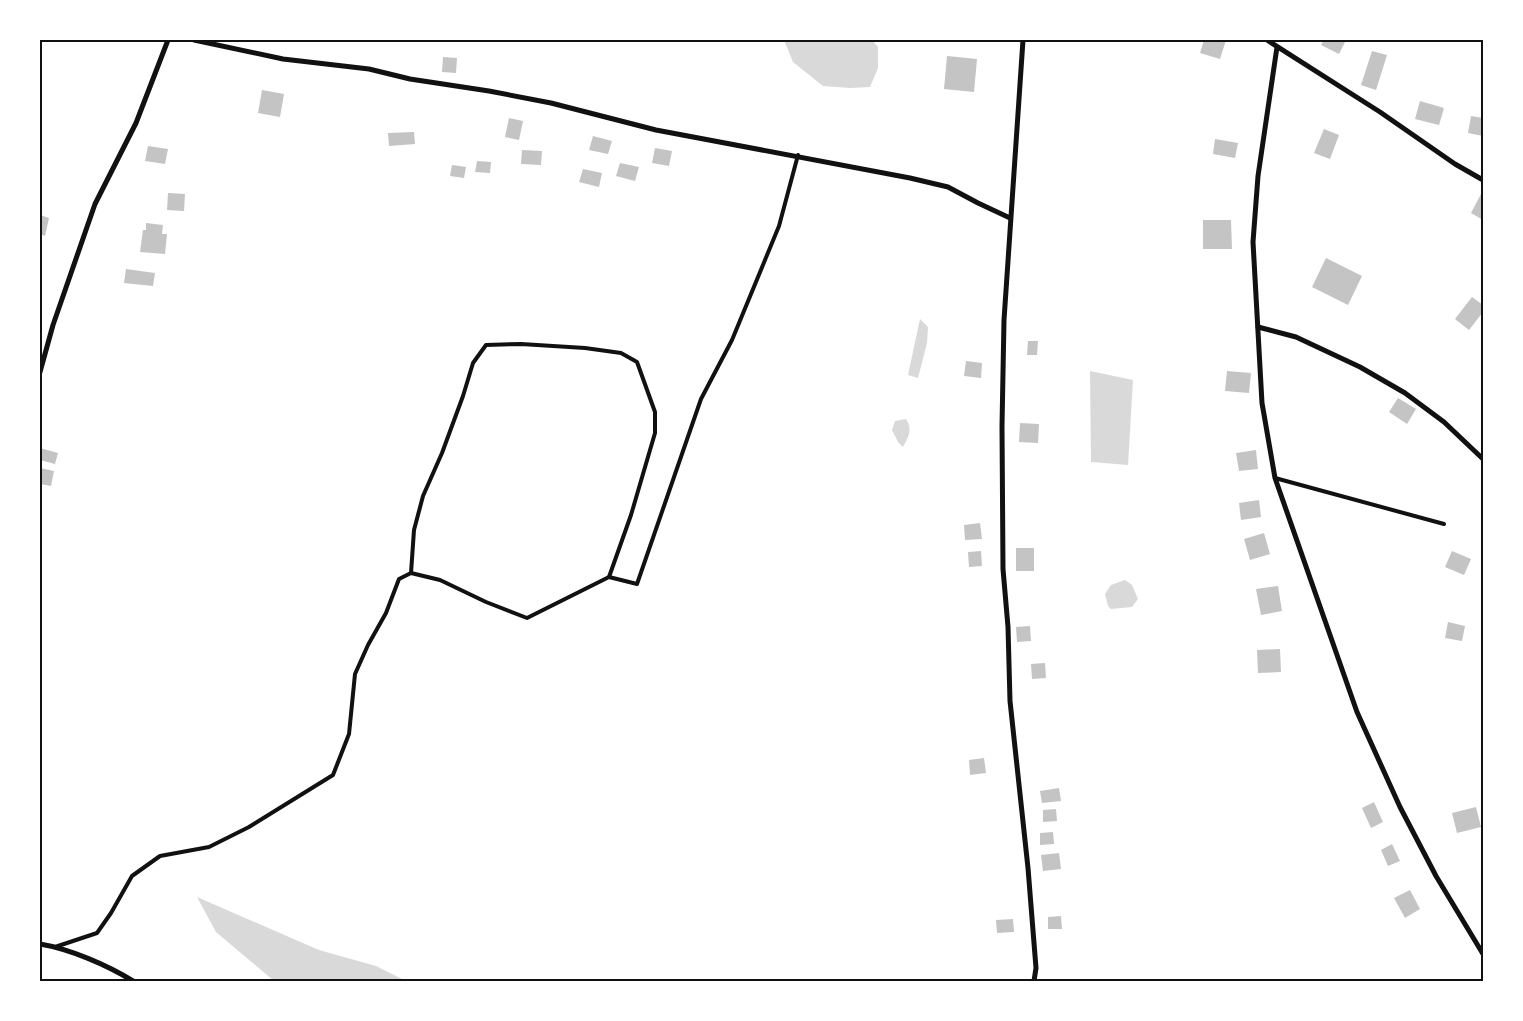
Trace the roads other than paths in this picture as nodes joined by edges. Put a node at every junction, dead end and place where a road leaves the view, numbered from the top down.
1 (168, 40) edge
2 (194, 40) edge
3 (1023, 40) edge
4 (1267, 40) edge
5 (1277, 47) junction
6 (798, 155) junction
7 (1483, 180) edge
8 (1010, 218) junction
9 (1258, 327) junction
10 (40, 372) edge
11 (1483, 459) edge
12 (1275, 478) junction
13 (1444, 524) dead end
14 (411, 573) junction
15 (609, 577) junction
16 (40, 944) edge
17 (55, 947) junction
18 (1483, 954) edge
19 (133, 981) edge
20 (1034, 981) edge

1 - 10 street
2 - 6 street
3 - 8 street
4 - 5 street
5 - 7 street
5 - 9 street
6 - 8 street
6 - 15 lane
8 - 20 street
9 - 11 street
9 - 12 street
12 - 13 lane
12 - 18 street
14 - 15 lane
14 - 15 lane
14 - 17 lane
16 - 17 street
17 - 19 street

